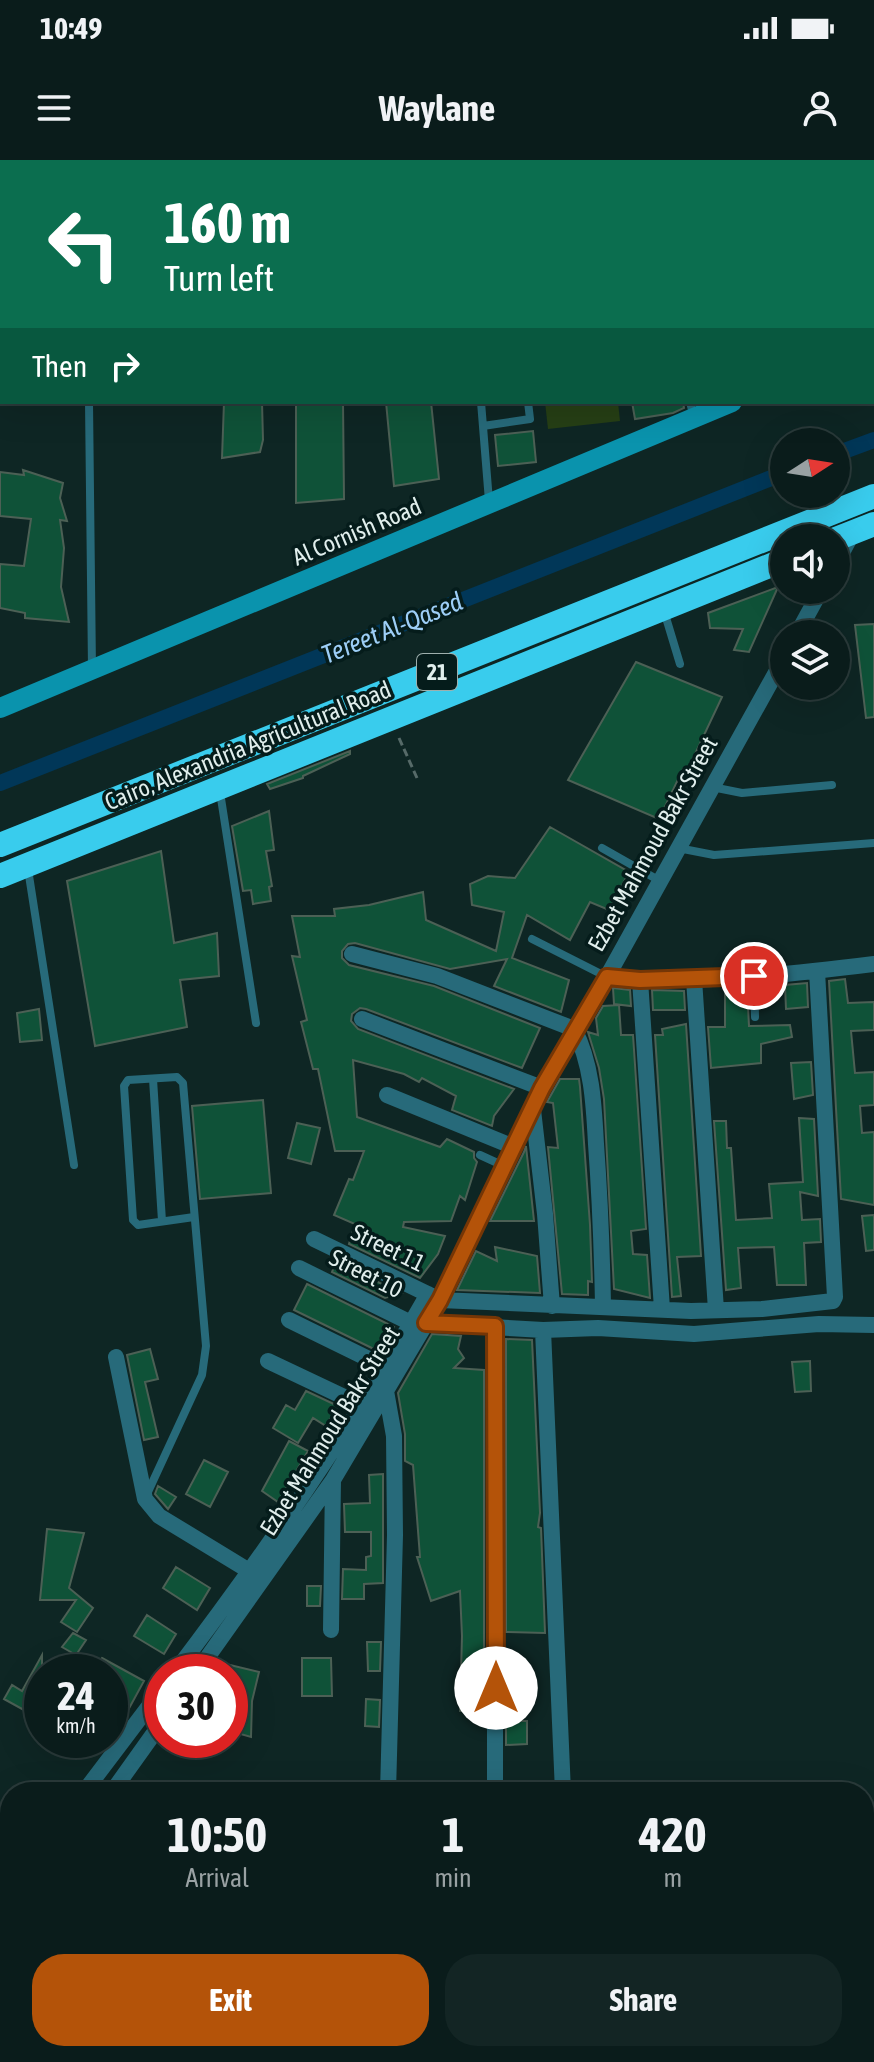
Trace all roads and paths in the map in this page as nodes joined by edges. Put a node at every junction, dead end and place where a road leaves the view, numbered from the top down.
1 (89, 404) edge
2 (481, 404) edge
3 (528, 404) edge
4 (722, 404) edge
5 (692, 410) edge
6 (483, 426) junction
7 (874, 496) edge
8 (490, 505) junction
9 (770, 566) edge
10 (664, 609) junction
11 (680, 664) dead end
12 (92, 670) junction
13 (770, 684) edge
14 (0, 708) edge
15 (390, 719) junction
16 (417, 778) dead end
17 (832, 785) dead end
18 (220, 787) junction
19 (712, 787) junction
20 (874, 843) edge
21 (0, 845) edge
22 (602, 848) dead end
23 (678, 848) junction
24 (27, 865) junction
25 (0, 876) edge
26 (660, 881) junction
27 (532, 939) dead end
28 (352, 954) dead end
29 (874, 964) edge
30 (817, 971) junction
31 (754, 976) junction
32 (607, 977) junction
33 (694, 979) junction
34 (640, 980) junction
35 (755, 1017) dead end
36 (362, 1019) dead end
37 (256, 1023) dead end
38 (574, 1029) junction
39 (153, 1079) junction
40 (542, 1088) junction
41 (387, 1095) dead end
42 (532, 1108) junction
43 (514, 1147) junction
44 (480, 1155) dead end
45 (74, 1165) dead end
46 (505, 1166) junction
47 (194, 1217) junction
48 (162, 1221) junction
49 (314, 1239) dead end
50 (299, 1268) dead end
51 (434, 1297) junction
52 (603, 1305) junction
53 (552, 1306) junction
54 (662, 1309) junction
55 (716, 1310) junction
56 (289, 1320) dead end
57 (419, 1323) junction
58 (874, 1325) edge
59 (495, 1326) junction
60 (543, 1330) junction
61 (116, 1357) dead end
62 (268, 1361) dead end
63 (385, 1367) junction
64 (386, 1391) junction
65 (361, 1405) junction
66 (333, 1480) junction
67 (145, 1499) junction
68 (251, 1572) junction
69 (331, 1630) dead end
70 (189, 1654) edge
71 (210, 1654) edge
72 (144, 1713) edge
73 (144, 1747) edge
74 (92, 1782) edge
75 (119, 1782) edge
76 (388, 1782) edge
77 (495, 1782) edge
78 (563, 1782) edge

1 - 12 lane
2 - 6 lane
3 - 6 lane
4 - 5 street, Al Cornish Road
5 - 8 street, Al Cornish Road
6 - 8 lane
7 - 21 highway, Cairo, Alexandria Agricultural Road / 21
8 - 12 street, Al Cornish Road
9 - 10 highway, Cairo, Alexandria Agricultural Road / 21
10 - 11 lane
10 - 15 highway, Cairo, Alexandria Agricultural Road / 21
12 - 14 street, Al Cornish Road
13 - 19 street, Ezbet Mahmoud Bakr Street
15 - 16 path
15 - 18 highway, Cairo, Alexandria Agricultural Road / 21
17 - 19 lane
18 - 24 highway, Cairo, Alexandria Agricultural Road / 21
18 - 37 lane
19 - 23 street, Ezbet Mahmoud Bakr Street
20 - 23 lane
22 - 26 lane
23 - 26 street, Ezbet Mahmoud Bakr Street
24 - 25 highway, Cairo, Alexandria Agricultural Road / 21
24 - 45 lane
26 - 32 street, Ezbet Mahmoud Bakr Street
27 - 32 lane
28 - 38 street
29 - 30 street
30 - 31 street
30 - 55 street
31 - 33 street
31 - 35 lane
32 - 34 street
32 - 38 street, Ezbet Mahmoud Bakr Street
33 - 34 street
33 - 55 street
34 - 54 street
36 - 40 street
38 - 40 street, Ezbet Mahmoud Bakr Street
38 - 52 street
39 - 47 lane
39 - 48 lane
39 - 48 lane
40 - 42 street, Ezbet Mahmoud Bakr Street
41 - 43 street
42 - 43 street, Ezbet Mahmoud Bakr Street
42 - 53 street
43 - 46 street, Ezbet Mahmoud Bakr Street
44 - 46 lane
46 - 51 street, Ezbet Mahmoud Bakr Street
47 - 48 lane
47 - 67 lane
49 - 51 street, Street 11
50 - 57 street, Street 10
51 - 53 street
51 - 57 street, Ezbet Mahmoud Bakr Street
52 - 53 street
52 - 54 street
54 - 55 street
56 - 63 street
57 - 59 street
57 - 63 street, Ezbet Mahmoud Bakr Street
57 - 64 street, Ezbet Mahmoud Bakr Street
58 - 60 street
59 - 60 street
59 - 77 street
60 - 78 street
61 - 67 street
62 - 65 street
63 - 65 street, Ezbet Mahmoud Bakr Street
64 - 66 street, Ezbet Mahmoud Bakr Street
64 - 76 street
65 - 68 street, Ezbet Mahmoud Bakr Street
66 - 69 street
66 - 71 street, Ezbet Mahmoud Bakr Street
67 - 68 street
68 - 70 street, Ezbet Mahmoud Bakr Street
72 - 74 street
73 - 75 street

